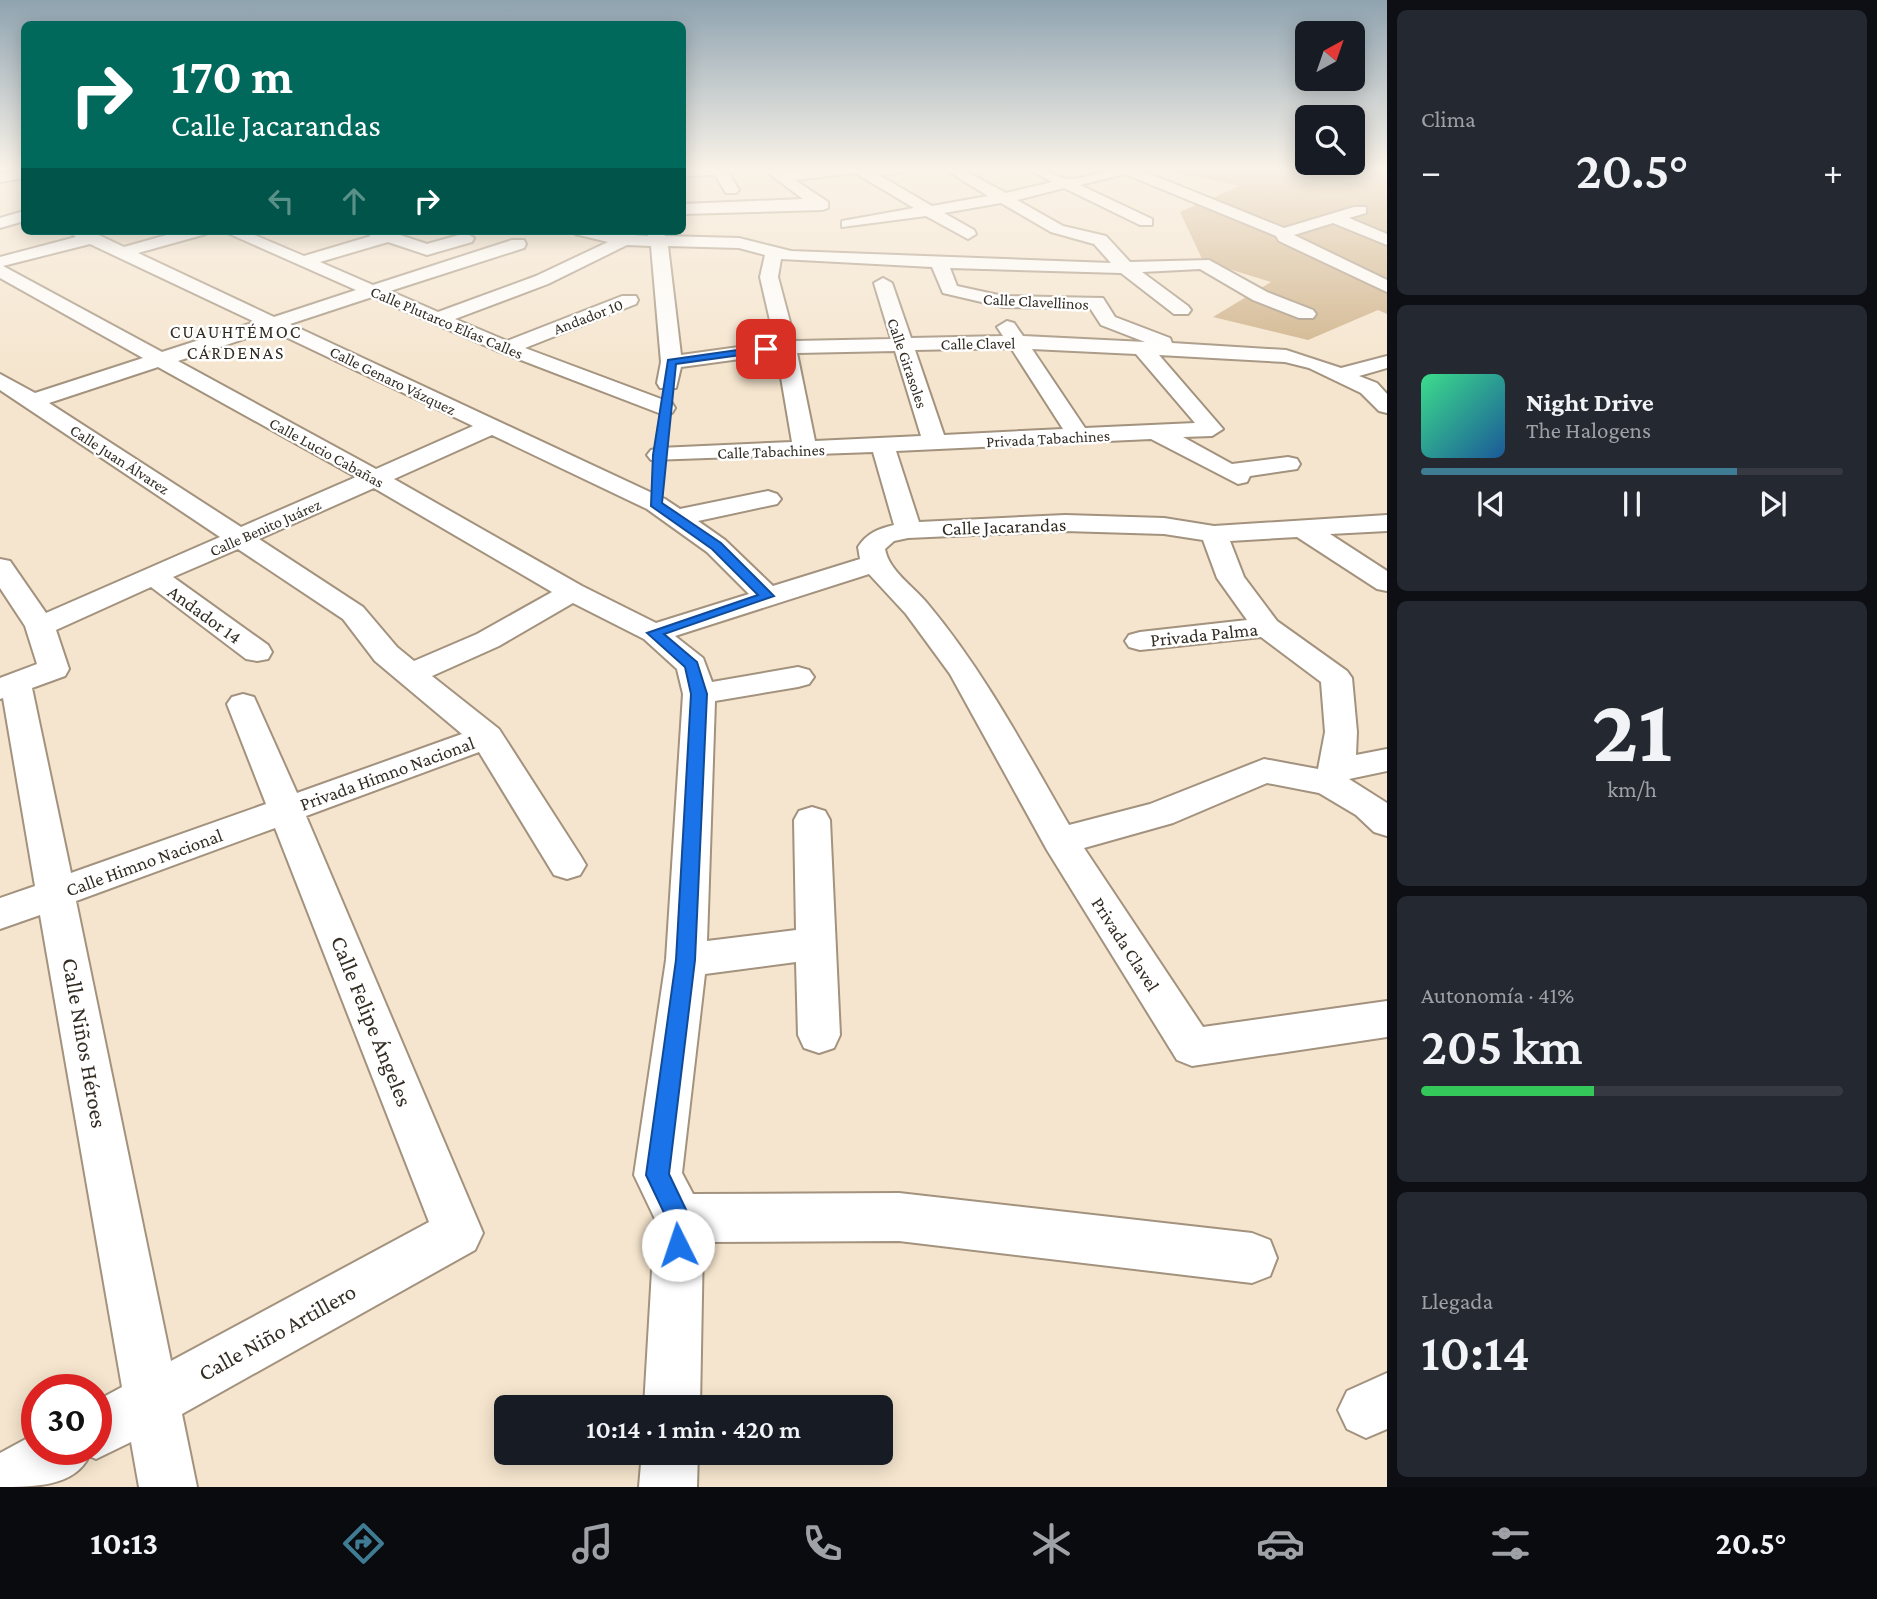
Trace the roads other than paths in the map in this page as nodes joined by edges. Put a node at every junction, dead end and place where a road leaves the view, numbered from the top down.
1 (77, 236) edge
2 (89, 236) edge
3 (180, 236) edge
4 (244, 236) edge
5 (372, 236) edge
6 (386, 236) edge
7 (470, 236) edge
8 (607, 236) edge
9 (647, 236) edge
10 (656, 236) edge
11 (670, 236) edge
12 (863, 236) edge
13 (1086, 236) edge
14 (1285, 236) edge
15 (866, 239) dead end
16 (624, 240) junction
17 (518, 244) dead end
18 (123, 252) junction
19 (774, 253) junction
20 (0, 261) edge
21 (305, 261) junction
22 (939, 262) junction
23 (1126, 268) junction
24 (0, 271) edge
25 (883, 283) dead end
26 (1387, 286) edge
27 (373, 291) junction
28 (629, 300) dead end
29 (992, 300) junction
30 (1181, 310) dead end
31 (1306, 314) dead end
32 (439, 318) junction
33 (273, 324) junction
34 (1015, 342) junction
35 (903, 346) junction
36 (786, 347) junction
37 (507, 348) junction
38 (1143, 349) junction
39 (1181, 350) junction
40 (161, 360) junction
41 (671, 362) junction
42 (1387, 362) edge
43 (1341, 374) junction
44 (0, 380) edge
45 (32, 401) junction
46 (1387, 406) edge
47 (664, 408) junction
48 (491, 427) junction
49 (1158, 433) junction
50 (1079, 436) junction
51 (935, 443) junction
52 (883, 446) junction
53 (805, 449) junction
54 (659, 455) junction
55 (1288, 464) dead end
56 (375, 478) junction
57 (768, 499) dead end
58 (666, 511) junction
59 (1387, 523) edge
60 (908, 530) junction
61 (1303, 530) junction
62 (1214, 534) junction
63 (240, 538) junction
64 (874, 563) junction
65 (0, 566) edge
66 (153, 576) junction
67 (1387, 583) edge
68 (572, 592) junction
69 (767, 596) junction
70 (40, 626) junction
71 (1267, 627) junction
72 (654, 633) junction
73 (1140, 641) dead end
74 (257, 652) dead end
75 (411, 674) junction
76 (798, 677) dead end
77 (8, 686) edge
78 (699, 694) junction
79 (243, 704) dead end
80 (487, 737) junction
81 (1387, 760) edge
82 (1333, 776) junction
83 (287, 810) junction
84 (812, 820) dead end
85 (1387, 822) edge
86 (1060, 841) junction
87 (567, 865) dead end
88 (57, 893) junction
89 (0, 914) edge
90 (815, 944) junction
91 (686, 960) junction
92 (1387, 1019) edge
93 (819, 1035) dead end
94 (679, 1218) junction
95 (458, 1233) joint
96 (1252, 1258) dead end
97 (672, 1395) edge
98 (151, 1401) junction
99 (112, 1422) edge
100 (35, 1465) edge
101 (669, 1465) edge
102 (0, 1484) edge
103 (168, 1487) edge
104 (668, 1487) edge

1 - 20 street
2 - 18 street, Calle Genaro Vázquez
3 - 18 street
4 - 21 street, Calle Plutarco Elías Calles
5 - 21 street
6 - 7 street
8 - 16 street
9 - 16 street
10 - 41 street
11 - 19 street
12 - 15 street
13 - 23 street
14 - 26 street
16 - 32 street
17 - 27 street
18 - 33 street, Calle Genaro Vázquez
19 - 22 street
19 - 36 street
21 - 27 street, Calle Plutarco Elías Calles
22 - 23 street
22 - 29 street, Calle Clavellinos
23 - 30 street
23 - 31 street
24 - 40 street, Calle Lucio Cabañas
25 - 35 street, Calle Girasoles
27 - 32 street, Calle Plutarco Elías Calles
27 - 33 street
28 - 37 street, Andador 10
29 - 34 street
29 - 39 street, Calle Clavellinos
32 - 37 street, Calle Plutarco Elías Calles
33 - 40 street
33 - 48 street, Calle Genaro Vázquez
34 - 35 street, Calle Clavel
34 - 38 street, Calle Clavel
34 - 50 street
35 - 36 street, Calle Clavel
35 - 51 street, Calle Girasoles
36 - 41 street, Calle Clavel
36 - 53 street
37 - 47 street, Calle Plutarco Elías Calles
38 - 39 street, Calle Clavel
38 - 49 street, Privada Tabachines
39 - 43 street, Calle Clavel
40 - 45 street
40 - 56 street, Calle Lucio Cabañas
41 - 47 street
42 - 43 street
43 - 46 street, Calle Clavel
44 - 45 street, Calle Juan Álvarez
45 - 63 street, Calle Juan Álvarez
47 - 54 street
48 - 56 street, Calle Benito Juárez
48 - 58 street, Calle Genaro Vázquez
49 - 50 street, Privada Tabachines
49 - 55 street
50 - 51 street, Privada Tabachines
51 - 52 street, Privada Tabachines
52 - 53 street, Calle Tabachines
52 - 60 street
53 - 54 street, Calle Tabachines
54 - 58 street
56 - 63 street, Calle Benito Juárez
56 - 68 street, Calle Lucio Cabañas
57 - 58 street
58 - 69 street, Calle Genaro Vázquez
59 - 61 street, Calle Jacarandas
60 - 62 street, Calle Jacarandas
60 - 64 street, Calle Jacarandas
61 - 62 street, Calle Jacarandas
61 - 67 street
62 - 71 street
63 - 66 street, Calle Benito Juárez
63 - 75 street, Calle Juan Álvarez
64 - 69 street
64 - 86 street
65 - 70 street
66 - 70 street, Calle Benito Juárez
66 - 74 street, Andador 14
68 - 72 street, Calle Lucio Cabañas
68 - 75 street
69 - 72 street
70 - 77 street, Calle Niños Héroes
71 - 73 street, Privada Palma
71 - 82 street
72 - 78 street, Calle Lucio Cabañas
75 - 80 street, Calle Juan Álvarez
76 - 78 street
77 - 88 street, Calle Niños Héroes
78 - 91 street
79 - 83 street, Calle Felipe Ángeles
80 - 83 street, Privada Himno Nacional
80 - 87 street, Calle Juan Álvarez
81 - 82 street
82 - 85 street
82 - 86 street
83 - 88 street, Calle Himno Nacional
83 - 95 street, Calle Felipe Ángeles
84 - 90 street
86 - 92 street, Privada Clavel
88 - 89 street, Calle Himno Nacional
88 - 98 street, Calle Niños Héroes
90 - 91 street
90 - 93 street
91 - 94 street
94 - 96 street
94 - 97 street
95 - 98 street, Calle Niño Artillero
98 - 99 street, Calle Niño Artillero
98 - 103 street, Calle Niños Héroes
100 - 102 street
101 - 104 street

